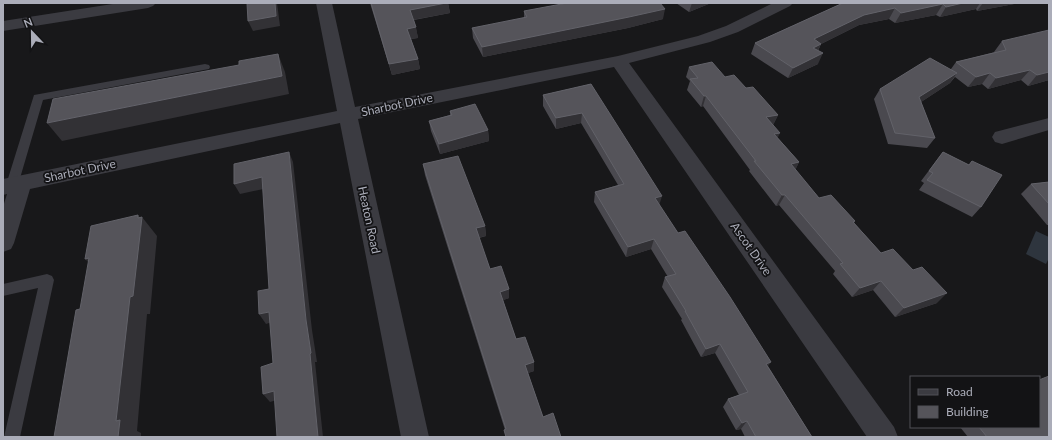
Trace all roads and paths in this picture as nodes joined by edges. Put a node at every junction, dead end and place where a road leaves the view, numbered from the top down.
1 (148, 3) edge
2 (324, 3) edge
3 (785, 3) edge
4 (3, 26) edge
5 (618, 60) junction
6 (205, 67) dead end
7 (347, 116) junction
8 (1049, 124) edge
9 (1002, 137) dead end
10 (12, 185) edge
11 (3, 243) edge
12 (3, 290) edge
13 (12, 437) edge
14 (415, 437) edge
15 (884, 437) edge

1 - 4 street
2 - 7 street, Heaton Road
3 - 5 street, Sharbot Drive
5 - 7 street, Sharbot Drive
5 - 15 street, Ascot Drive
6 - 10 lane
7 - 10 street, Sharbot Drive
7 - 14 street, Heaton Road
8 - 9 street
10 - 11 street
12 - 13 lane

